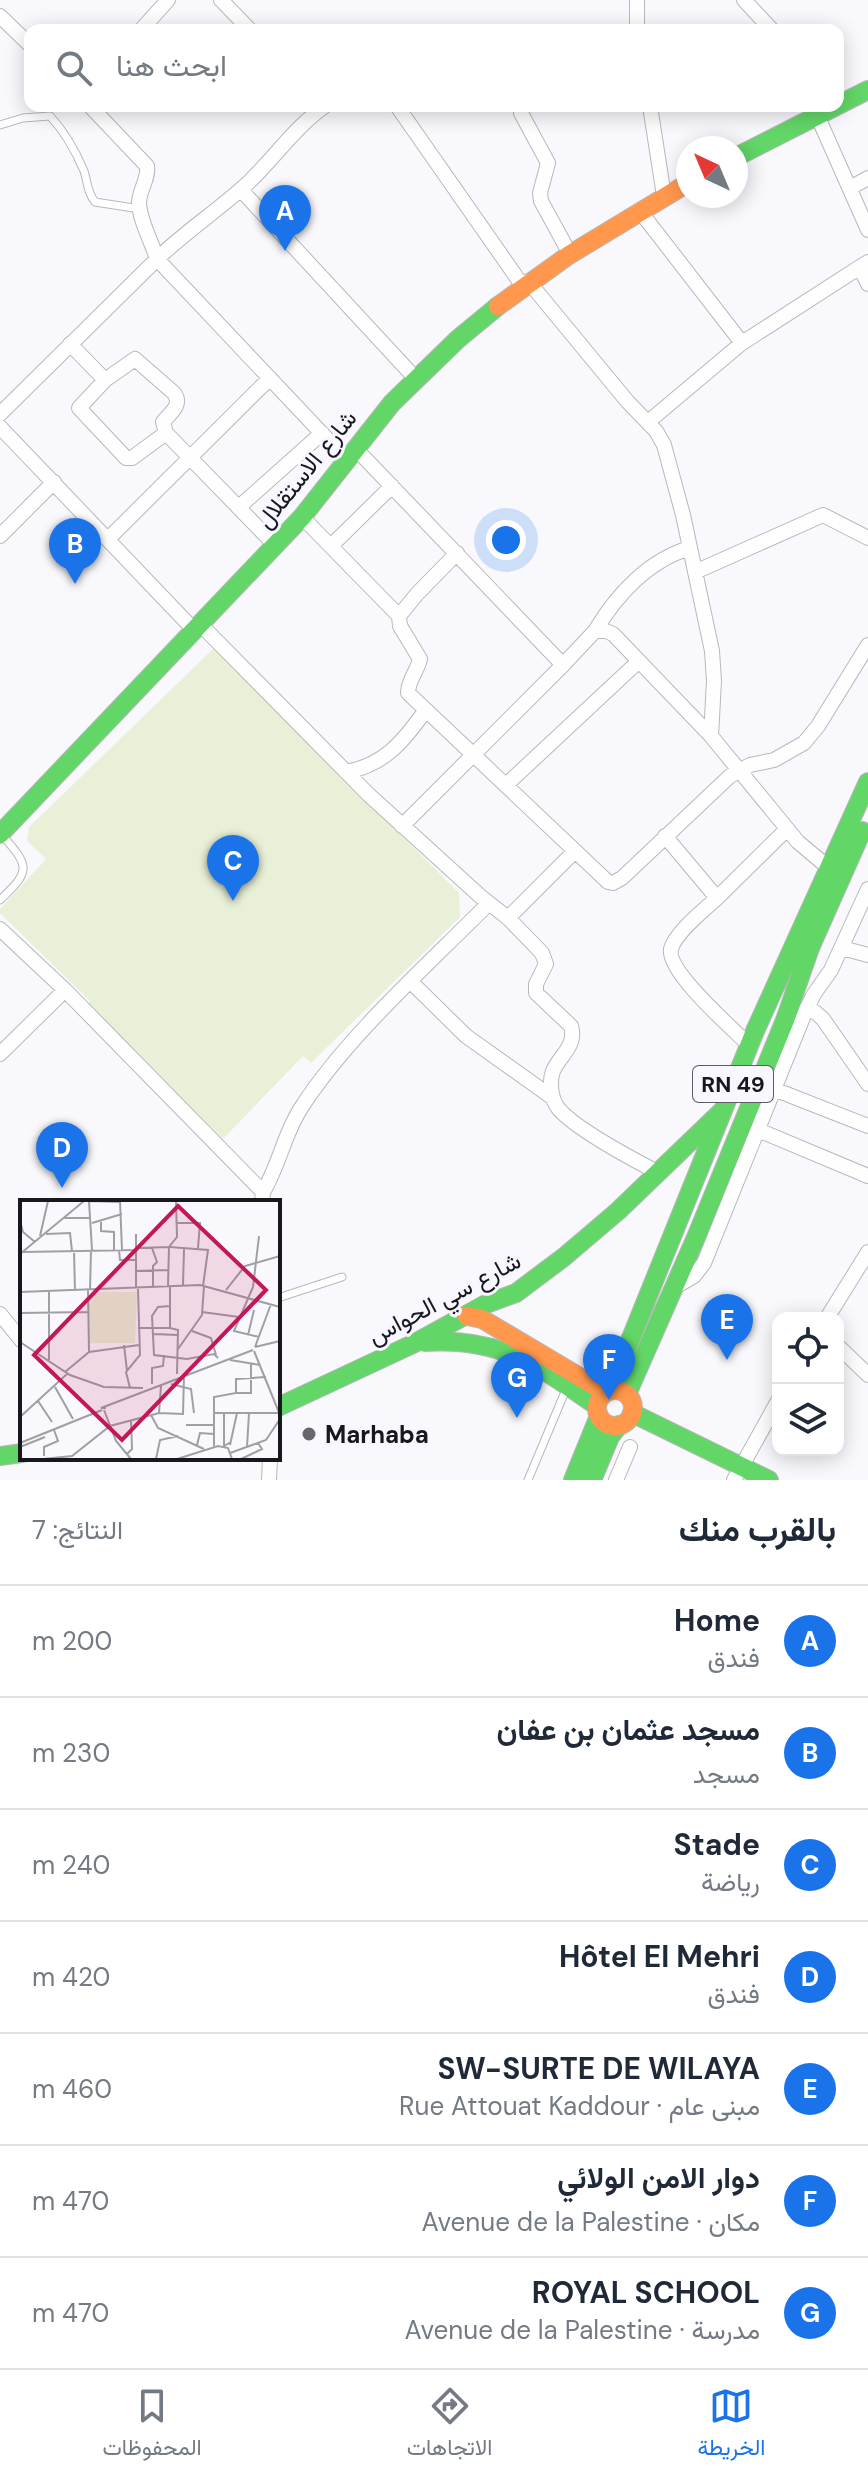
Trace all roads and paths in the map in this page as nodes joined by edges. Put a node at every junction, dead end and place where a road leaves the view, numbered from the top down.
1 (168, 0) edge
2 (221, 0) edge
3 (637, 0) edge
4 (744, 0) edge
5 (0, 16) edge
6 (146, 24) edge
7 (244, 24) edge
8 (637, 24) edge
9 (766, 24) edge
10 (24, 39) edge
11 (868, 90) edge
12 (844, 100) edge
13 (96, 112) edge
14 (307, 112) edge
15 (401, 112) edge
16 (651, 112) edge
17 (814, 112) edge
18 (816, 112) edge
19 (521, 113) dead end
20 (0, 125) edge
21 (748, 150) edge
22 (868, 178) edge
23 (850, 188) junction
24 (241, 190) junction
25 (676, 190) edge
26 (664, 196) junction
27 (140, 209) junction
28 (639, 210) junction
29 (868, 230) edge
30 (570, 254) junction
31 (157, 259) junction
32 (864, 264) edge
33 (525, 283) junction
34 (868, 284) edge
35 (742, 343) junction
36 (70, 344) junction
37 (270, 378) junction
38 (416, 379) junction
39 (105, 380) junction
40 (0, 414) edge
41 (648, 422) junction
42 (2, 431) edge
43 (166, 433) junction
44 (322, 433) junction
45 (352, 455) junction
46 (191, 458) junction
47 (54, 482) junction
48 (392, 486) junction
49 (239, 507) junction
50 (302, 517) junction
51 (0, 536) edge
52 (868, 538) edge
53 (108, 539) junction
54 (275, 545) junction
55 (331, 546) junction
56 (690, 548) junction
57 (457, 553) junction
58 (695, 572) junction
59 (399, 616) junction
60 (198, 628) junction
61 (595, 631) junction
62 (868, 645) edge
63 (639, 661) junction
64 (563, 665) junction
65 (425, 711) junction
66 (711, 736) junction
67 (472, 753) junction
68 (739, 769) junction
69 (346, 772) junction
70 (868, 782) edge
71 (506, 785) junction
72 (402, 826) junction
73 (787, 829) junction
74 (866, 830) edge
75 (0, 833) edge
76 (665, 836) junction
77 (575, 851) junction
78 (829, 868) junction
79 (868, 889) edge
80 (717, 898) junction
81 (0, 900) edge
82 (489, 903) junction
83 (508, 918) junction
84 (0, 929) edge
85 (842, 948) junction
86 (868, 955) edge
87 (799, 974) junction
88 (411, 982) junction
89 (822, 982) junction
90 (65, 990) junction
91 (806, 1010) junction
92 (749, 1045) junction
93 (0, 1054) edge
94 (868, 1084) edge
95 (766, 1086) junction
96 (553, 1098) junction
97 (723, 1110) junction
98 (868, 1126) edge
99 (758, 1130) junction
100 (659, 1173) junction
101 (868, 1176) edge
102 (262, 1197) edge
103 (868, 1252) edge
104 (342, 1277) dead end
105 (675, 1287) junction
106 (280, 1297) edge
107 (831, 1312) edge
108 (0, 1314) edge
109 (467, 1316) junction
110 (20, 1339) edge
111 (415, 1343) junction
112 (844, 1352) edge
113 (868, 1375) edge
114 (568, 1385) junction
115 (613, 1405) junction
116 (280, 1406) edge
117 (772, 1412) edge
118 (630, 1447) dead end
119 (20, 1453) edge
120 (0, 1456) edge
121 (270, 1460) edge
122 (738, 1472) edge
123 (269, 1480) edge
124 (528, 1480) edge
125 (573, 1480) edge
126 (592, 1480) edge
127 (616, 1480) edge
128 (769, 1480) edge

1 - 6 street
2 - 7 street
3 - 8 street
4 - 9 street
5 - 10 street
11 - 12 street
13 - 27 street
14 - 24 street
15 - 33 street
16 - 26 street
17 - 21 street
18 - 23 street
19 - 30 street
20 - 27 lane
22 - 23 street
23 - 29 street
24 - 31 street
24 - 38 street
25 - 26 street, شارع الاستقلال
26 - 28 street, شارع الاستقلال
27 - 31 street
28 - 30 street, شارع الاستقلال
28 - 35 street
30 - 33 street, شارع الاستقلال
31 - 36 street
31 - 37 street
32 - 34 street
32 - 35 street
33 - 38 street, شارع الاستقلال
33 - 41 street
35 - 41 street
36 - 39 street
36 - 40 street
37 - 44 street
37 - 46 street
38 - 45 street, شارع الاستقلال
39 - 43 street
39 - 43 street
41 - 56 street
42 - 47 street
43 - 46 street
44 - 45 street
44 - 49 street
45 - 48 street
45 - 50 street, شارع الاستقلال
46 - 49 street
46 - 53 street
47 - 51 street
47 - 53 street
48 - 55 street
48 - 57 street
49 - 54 street
50 - 54 street, شارع الاستقلال
50 - 55 street
52 - 58 street
53 - 60 street
54 - 60 street, شارع الاستقلال
55 - 59 street
56 - 58 street
56 - 61 street
57 - 59 street
57 - 64 street
58 - 66 street
59 - 65 street
60 - 69 street
60 - 75 street, شارع الاستقلال
61 - 63 street
61 - 64 street
62 - 68 street
63 - 66 street
63 - 71 street
64 - 67 street
65 - 67 street
65 - 69 street
66 - 68 street
67 - 71 street
67 - 72 street
68 - 73 street
68 - 76 street
69 - 72 street
70 - 78 street, RN 49
71 - 77 street
72 - 82 street
73 - 78 street
73 - 80 street
74 - 87 street, RN 49
75 - 81 lane
76 - 77 street
76 - 80 street
77 - 83 street
78 - 92 street, RN 49
79 - 85 street
80 - 92 street
82 - 83 street
82 - 88 street
83 - 96 street
84 - 90 street
85 - 86 street
85 - 89 street
87 - 89 street
87 - 95 street, RN 49
88 - 96 street
88 - 102 street
89 - 91 street
90 - 93 street
90 - 102 street
91 - 94 street
91 - 95 street
92 - 97 street, RN 49
95 - 98 street
95 - 99 street
95 - 105 street, RN 49
96 - 100 street
97 - 100 street, شارع سي الحواس
97 - 115 street, RN 49
99 - 101 street
99 - 105 street
100 - 109 street, شارع سي الحواس
103 - 107 street
104 - 106 lane
105 - 115 street, RN 49
108 - 110 street
109 - 111 street, شارع سي الحواس
109 - 115 street
111 - 114 street
111 - 116 street, شارع سي الحواس
112 - 113 street
114 - 115 street
114 - 124 lane
115 - 122 street
115 - 125 street, RN 49
115 - 126 street, RN 49
117 - 122 street
118 - 127 street
119 - 120 street
121 - 123 street
122 - 128 street

